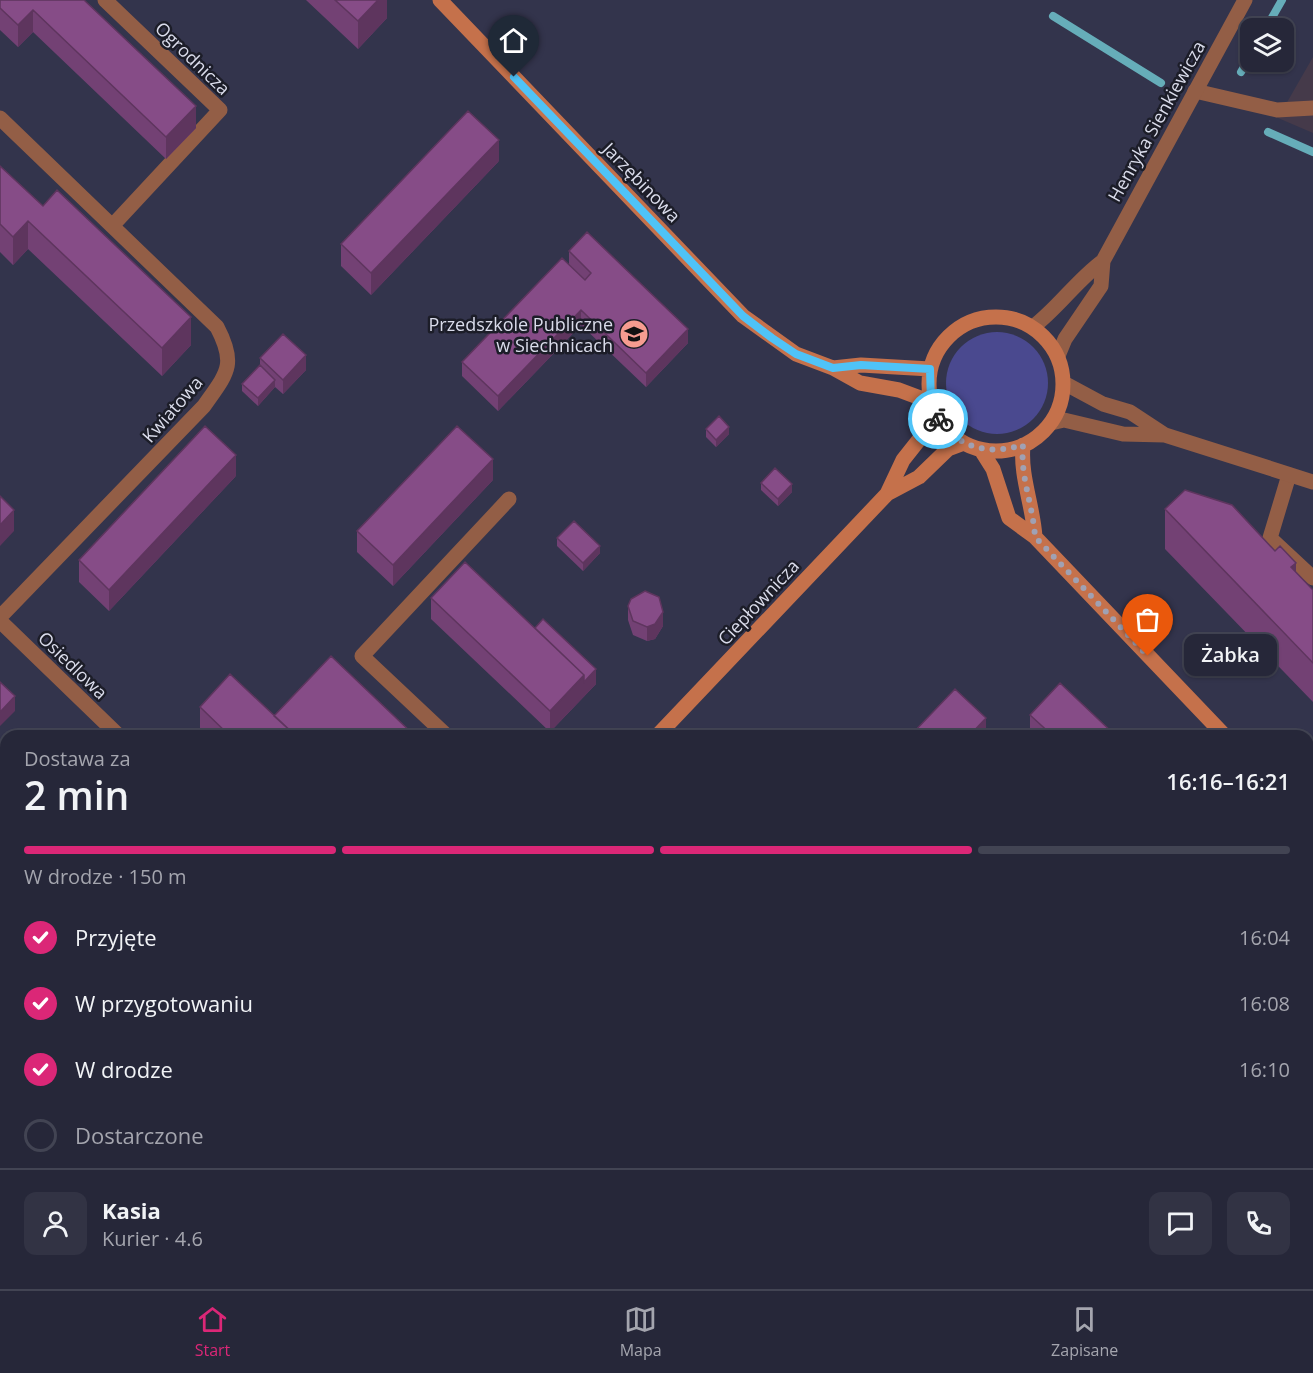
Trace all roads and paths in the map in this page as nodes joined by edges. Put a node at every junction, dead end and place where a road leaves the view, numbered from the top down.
1 (105, 0) edge
2 (440, 0) edge
3 (1245, 0) edge
4 (1194, 91) junction
5 (1313, 108) edge
6 (0, 118) edge
7 (113, 225) junction
8 (1103, 261) junction
9 (1034, 327) junction
10 (1058, 356) junction
11 (833, 368) junction
12 (930, 369) junction
13 (1064, 383) junction
14 (934, 409) junction
15 (1051, 423) junction
16 (1165, 435) junction
17 (964, 443) junction
18 (1023, 445) junction
19 (981, 450) junction
20 (1289, 475) junction
21 (1313, 482) edge
22 (887, 494) junction
23 (509, 499) dead end
24 (1035, 537) junction
25 (1313, 578) edge
26 (0, 619) edge
27 (113, 730) edge
28 (441, 730) edge
29 (663, 730) edge
30 (1219, 730) edge

1 - 7 street, Ogrodnicza
2 - 11 street, Jarzębinowa
3 - 4 street, Henryka Sienkiewicza
4 - 5 street
4 - 8 street, Henryka Sienkiewicza
6 - 7 street, Kwiatowa
7 - 26 street, Kwiatowa
8 - 9 street, Henryka Sienkiewicza
8 - 10 street, Henryka Sienkiewicza
9 - 10 street
9 - 12 street
10 - 13 street
11 - 12 street, Jarzębinowa
11 - 14 street, Jarzębinowa
12 - 14 street
13 - 15 street
13 - 16 street
14 - 17 street
14 - 22 street, Ciepłownicza
15 - 16 street
15 - 18 street
16 - 20 street
17 - 19 street
17 - 22 street, Ciepłownicza
18 - 19 street
18 - 24 street
19 - 24 street
20 - 21 street
20 - 25 street
22 - 29 street, Ciepłownicza
23 - 28 street
24 - 30 street
26 - 27 street, Osiedlowa

